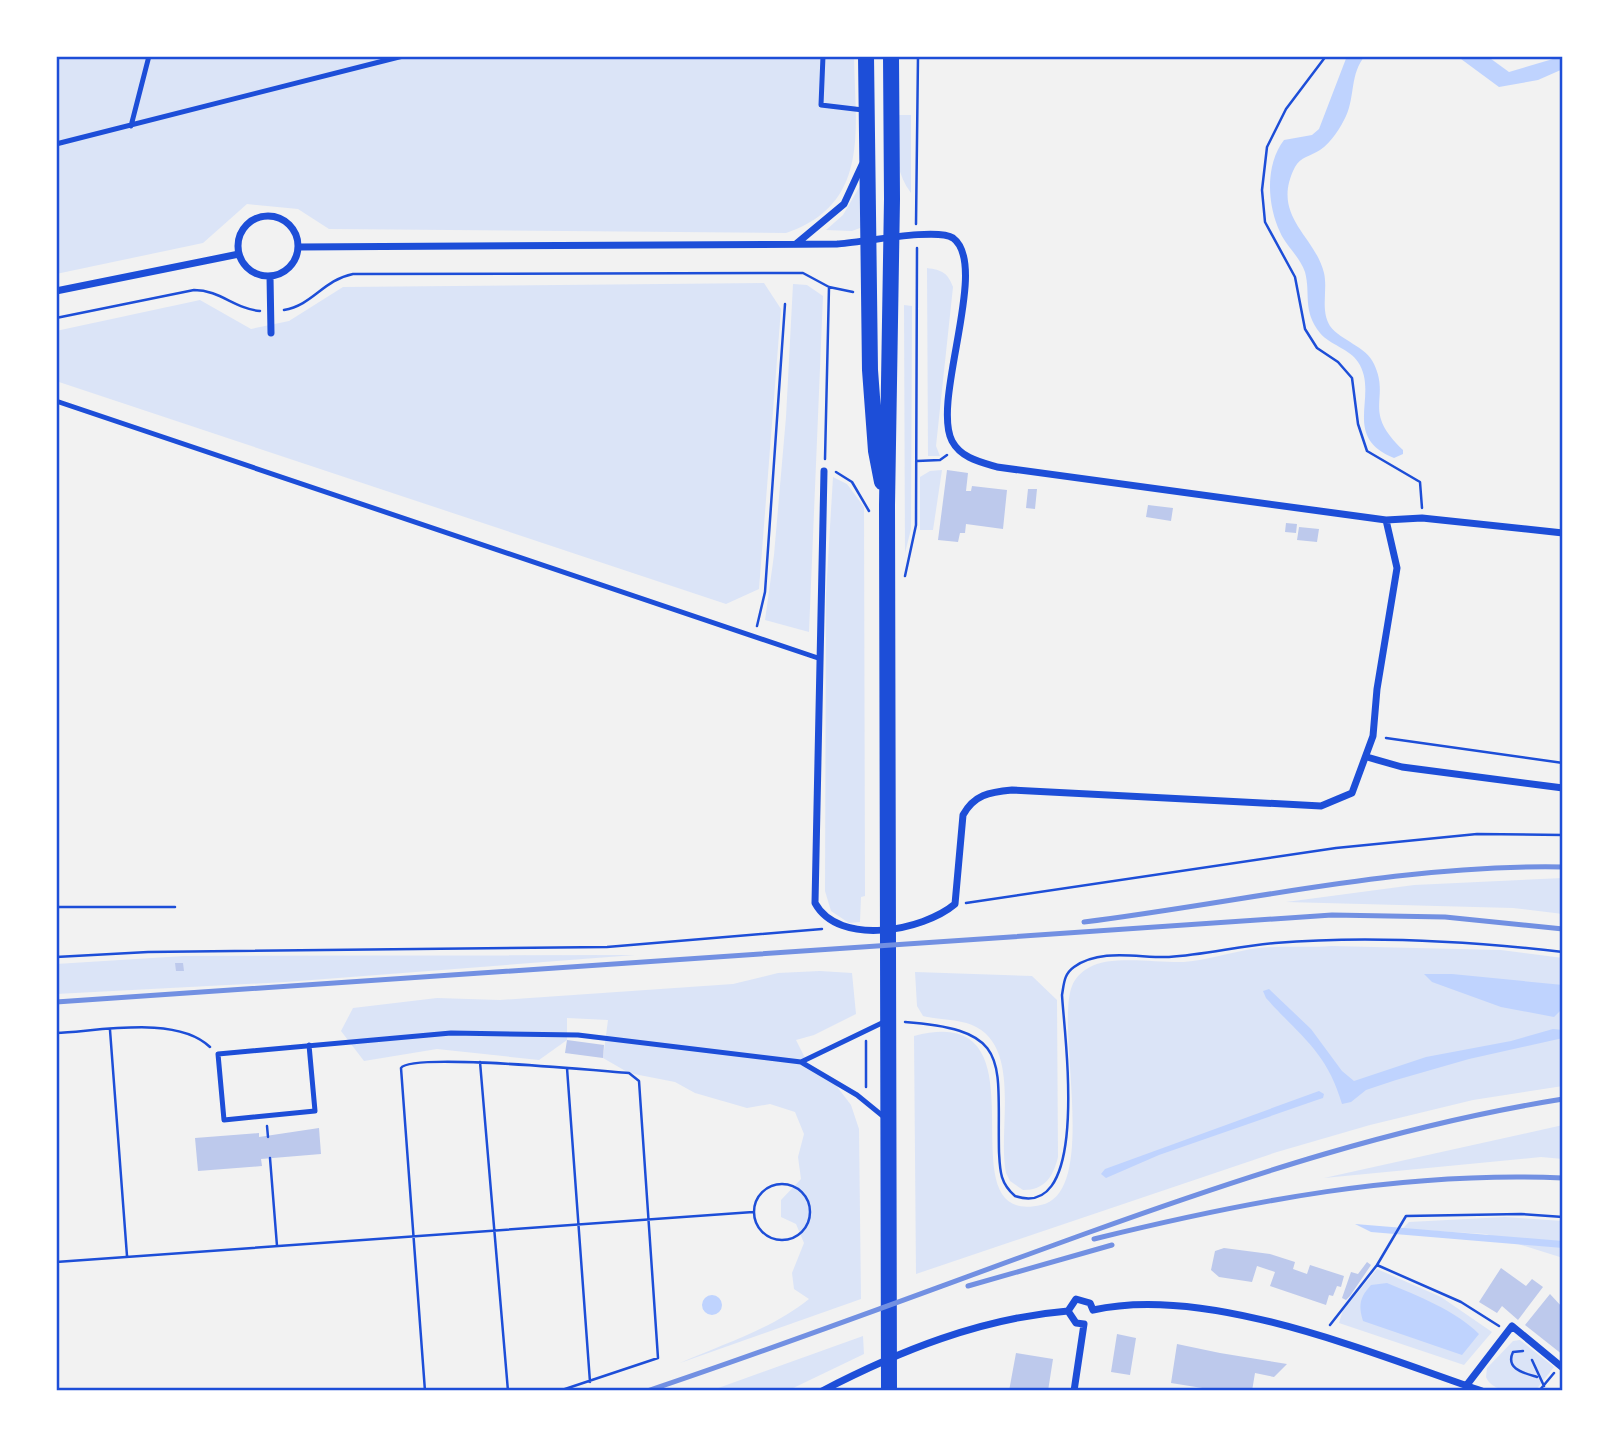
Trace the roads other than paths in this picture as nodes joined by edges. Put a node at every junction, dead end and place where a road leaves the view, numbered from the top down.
1 (149, 56) edge
2 (403, 56) edge
3 (823, 56) edge
4 (866, 56) edge
5 (891, 56) edge
6 (867, 110) junction
7 (131, 125) junction
8 (56, 144) edge
9 (867, 151) junction
10 (891, 238) junction
11 (869, 243) junction
12 (796, 244) junction
13 (298, 247) junction
14 (239, 254) junction
15 (270, 276) junction
16 (56, 291) edge
17 (271, 333) dead end
18 (56, 401) edge
19 (824, 471) road end
20 (887, 505) junction
21 (1386, 520) junction
22 (1563, 533) edge
23 (818, 658) junction
24 (1367, 757) junction
25 (1563, 788) edge
26 (888, 1020) junction
27 (309, 1045) junction
28 (801, 1062) junction
29 (889, 1121) junction
30 (1093, 1310) junction
31 (1068, 1311) junction
32 (1084, 1324) junction
33 (1562, 1366) edge
34 (889, 1386) edge
35 (1466, 1386) junction
36 (822, 1391) edge
37 (1074, 1391) edge
38 (1482, 1391) edge

1 - 7 lane
2 - 7 lane
3 - 6 lane
4 - 6 main road
5 - 10 main road
6 - 9 main road
7 - 8 lane
9 - 11 main road
9 - 12 street
10 - 11 street
10 - 20 main road
10 - 21 street
11 - 12 street
11 - 20 main road
12 - 13 street
13 - 14 street
13 - 15 street
14 - 15 street
14 - 16 street
15 - 17 street
18 - 23 lane
19 - 23 street
20 - 26 main road
21 - 22 street
21 - 24 street
23 - 24 street
24 - 25 street
26 - 28 lane
26 - 29 main road
27 - 27 lane
27 - 28 lane
28 - 29 lane
29 - 34 main road
30 - 31 street
30 - 32 street
30 - 35 street
31 - 32 street
31 - 36 street
32 - 37 street
33 - 35 street
35 - 38 street

